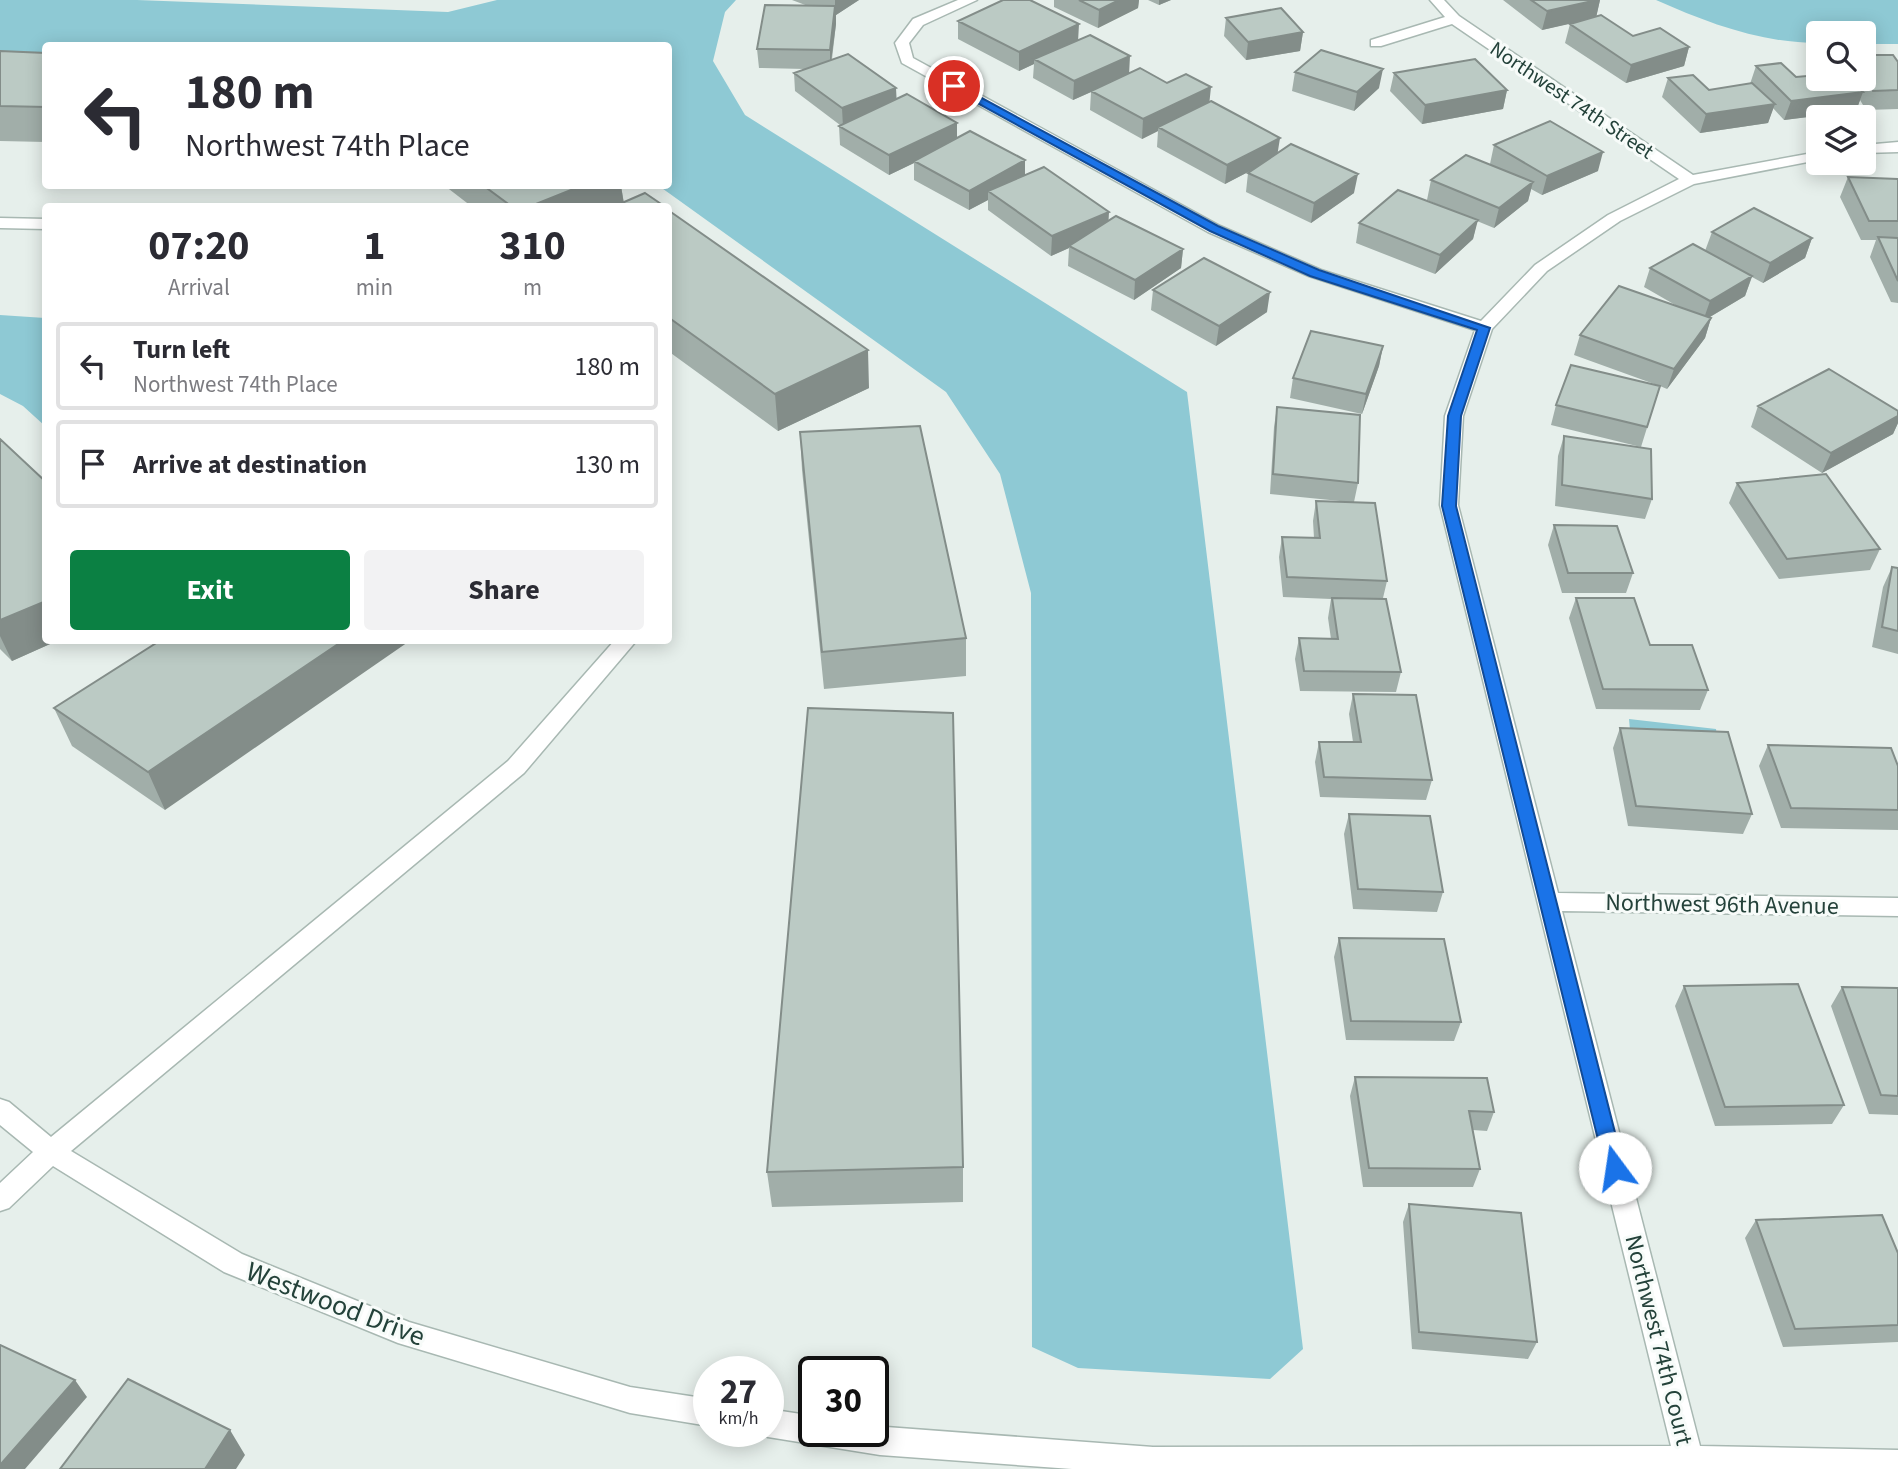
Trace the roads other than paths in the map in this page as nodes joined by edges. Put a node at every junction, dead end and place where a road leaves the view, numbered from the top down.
1 (970, 0) edge
2 (1437, 0) edge
3 (1454, 19) junction
4 (1376, 43) dead end
5 (1898, 147) edge
6 (1876, 148) edge
7 (1806, 158) edge
8 (1690, 180) junction
9 (0, 223) edge
10 (42, 224) edge
11 (1484, 328) junction
12 (624, 644) edge
13 (1547, 902) junction
14 (1898, 907) edge
15 (0, 1110) edge
16 (51, 1152) junction
17 (0, 1200) edge
18 (693, 1410) edge
19 (889, 1442) edge
20 (1689, 1460) junction
21 (1898, 1464) edge

1 - 11 street
2 - 3 street, Northwest 74th Street
3 - 4 street
3 - 8 street, Northwest 74th Street
5 - 6 street
7 - 8 street, Northwest 74th Court
8 - 11 street, Northwest 74th Court
9 - 10 street
11 - 13 street, Northwest 74th Court
12 - 16 street
13 - 14 street, Northwest 96th Avenue
13 - 20 street, Northwest 74th Court
15 - 16 street, Westwood Drive
16 - 17 street
16 - 18 street, Westwood Drive
19 - 20 street
20 - 21 street

